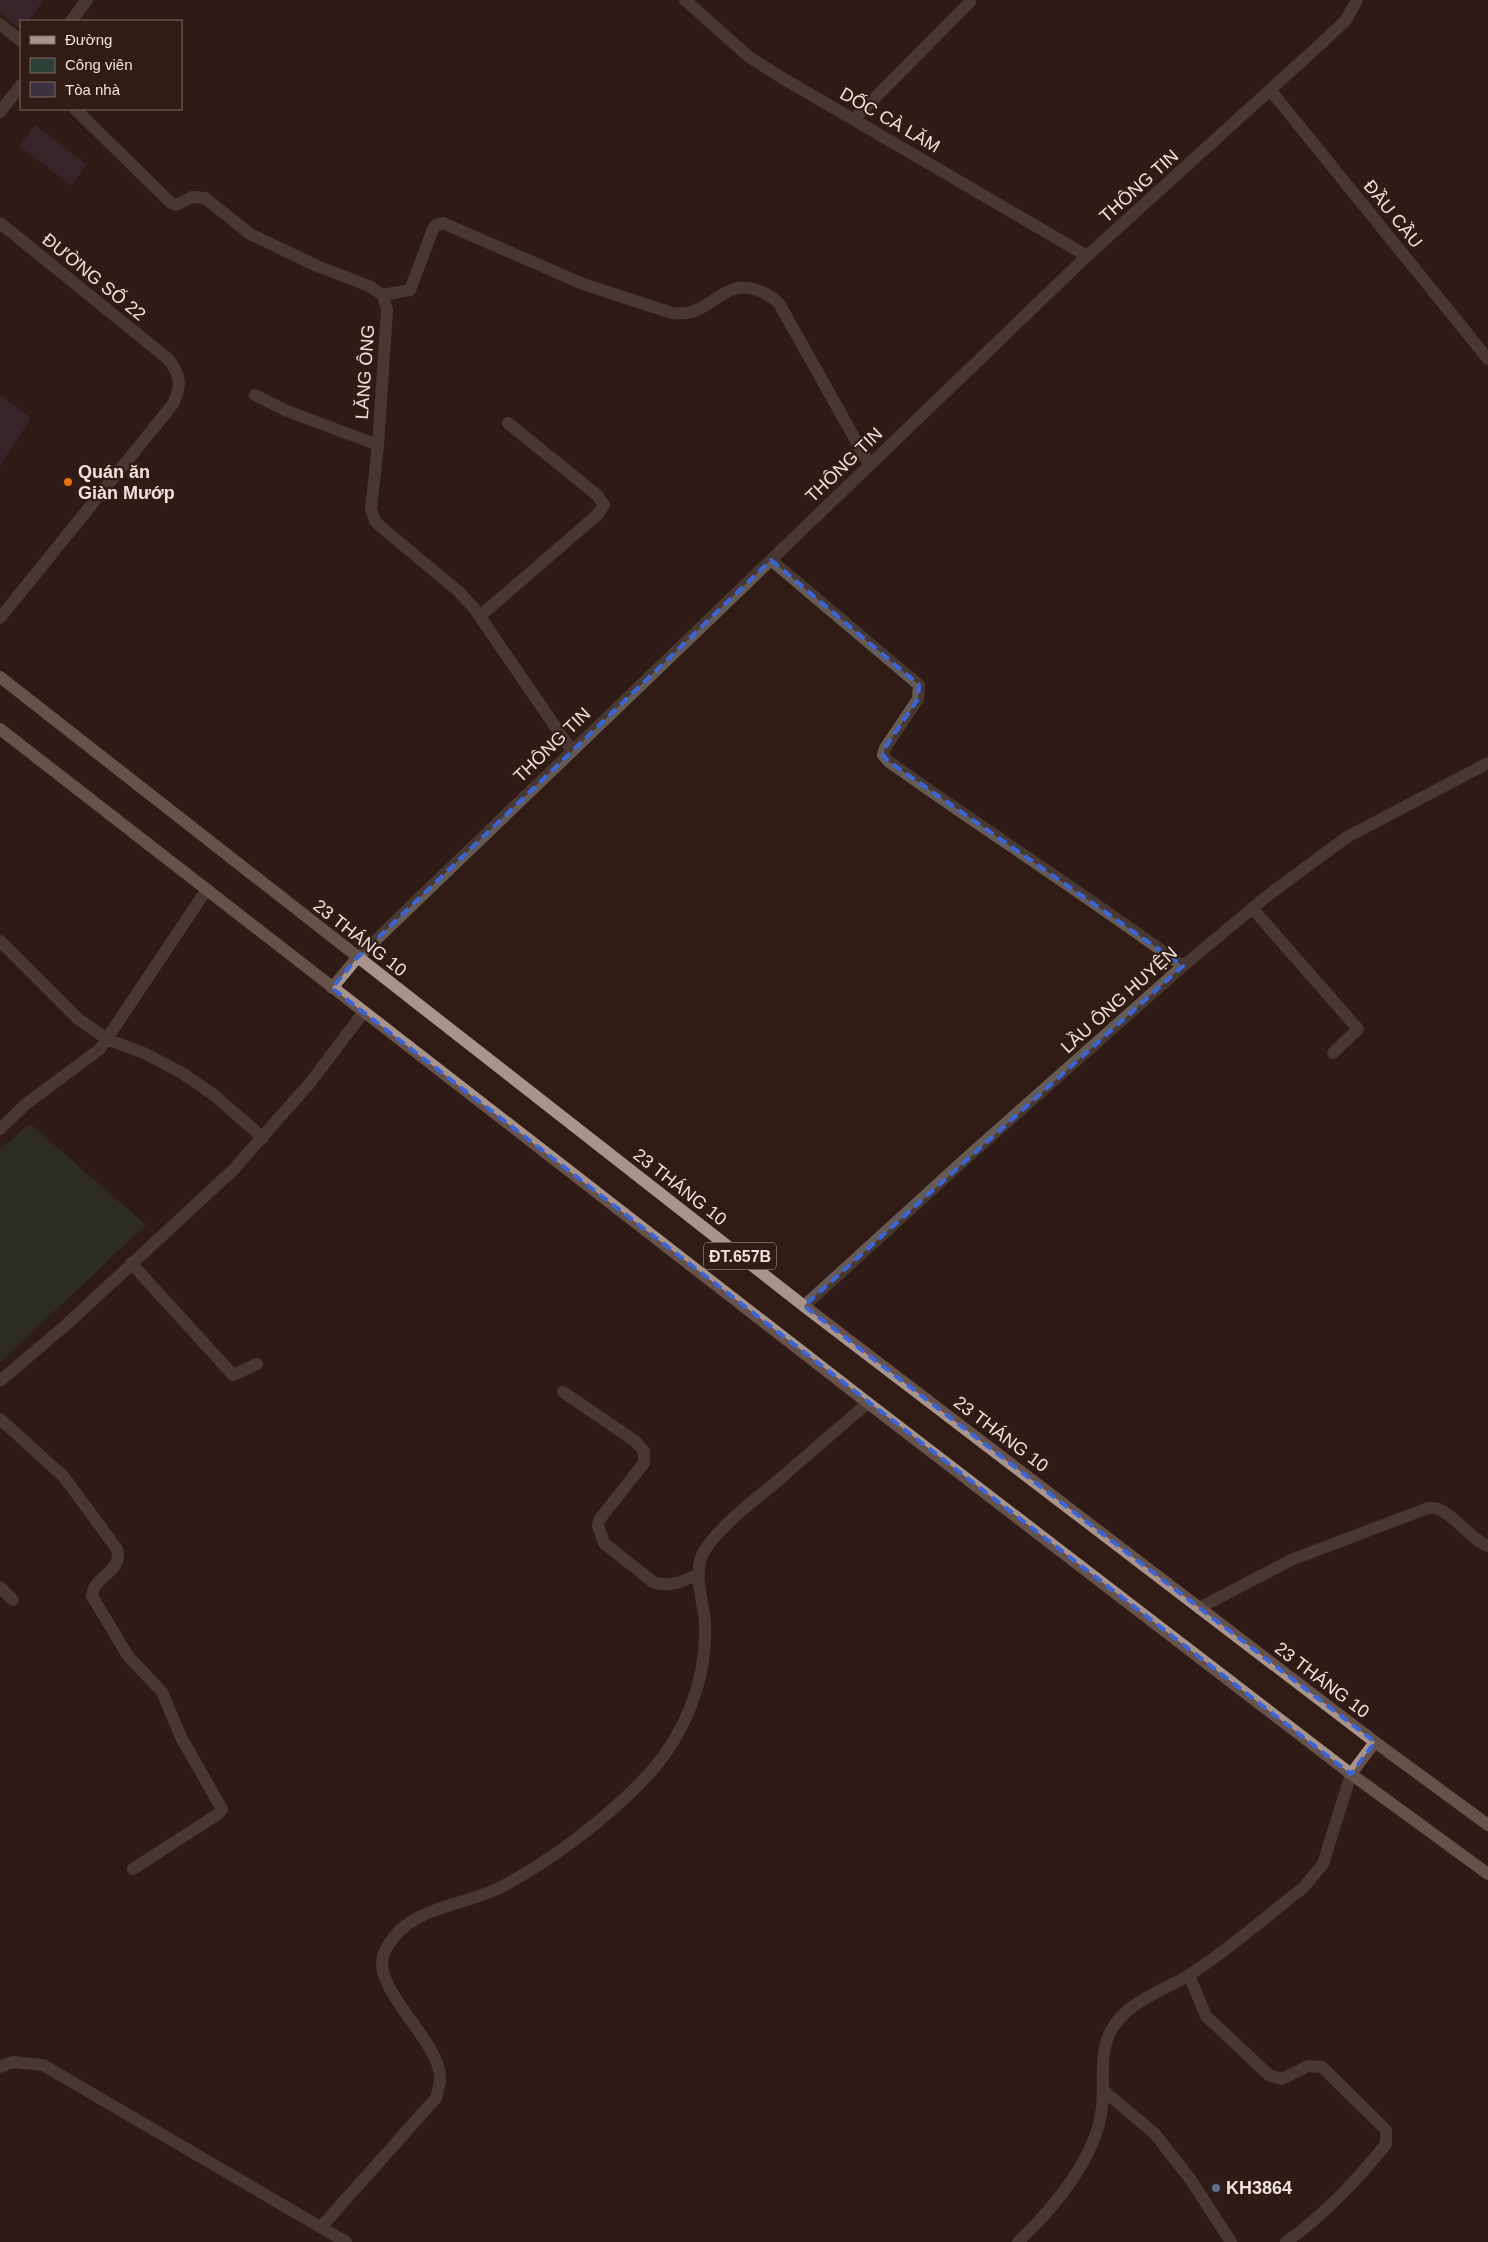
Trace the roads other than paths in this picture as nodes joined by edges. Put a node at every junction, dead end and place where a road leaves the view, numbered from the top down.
1 (87, 0) edge
2 (685, 0) edge
3 (1357, 0) edge
4 (970, 2) dead end
5 (72, 20) edge
6 (0, 24) edge
7 (20, 40) edge
8 (20, 86) edge
9 (1271, 90) junction
10 (76, 110) edge
11 (0, 112) edge
12 (854, 119) junction
13 (0, 223) edge
14 (1087, 256) junction
15 (383, 296) junction
16 (1488, 359) edge
17 (255, 395) dead end
18 (508, 423) dead end
19 (378, 445) junction
20 (869, 464) junction
21 (772, 560) junction
22 (480, 616) junction
23 (0, 618) edge
24 (0, 677) edge
25 (0, 729) edge
26 (572, 751) junction
27 (1488, 763) edge
28 (207, 889) junction
29 (1252, 908) junction
30 (0, 941) edge
31 (357, 958) junction
32 (1183, 966) junction
33 (332, 988) junction
34 (363, 1013) junction
35 (107, 1039) junction
36 (1333, 1052) dead end
37 (0, 1128) edge
38 (263, 1138) junction
39 (131, 1263) junction
40 (804, 1306) junction
41 (257, 1364) dead end
42 (0, 1381) edge
43 (563, 1392) dead end
44 (868, 1403) junction
45 (0, 1419) edge
46 (1488, 1546) edge
47 (699, 1574) junction
48 (0, 1587) edge
49 (13, 1600) dead end
50 (1199, 1608) junction
51 (1375, 1742) junction
52 (1351, 1774) junction
53 (1488, 1825) edge
54 (133, 1869) dead end
55 (1488, 1874) edge
56 (1189, 1975) junction
57 (0, 2067) edge
58 (1103, 2090) junction
59 (321, 2227) junction
60 (346, 2242) edge
61 (1018, 2242) edge
62 (1231, 2242) edge
63 (1286, 2242) edge

1 - 5 street
2 - 12 street, DỐC CÀ LĂM
3 - 9 street, THÔNG TIN
4 - 12 street
6 - 7 street
8 - 11 street
9 - 14 street, THÔNG TIN
9 - 16 street, ĐẦU CẦU
10 - 15 street
12 - 14 street, DỐC CÀ LĂM
13 - 23 street, ĐƯỜNG SỐ 22
14 - 20 street, THÔNG TIN
15 - 19 street, LĂNG ÔNG
15 - 20 street
17 - 19 street
18 - 22 street
19 - 22 street, LĂNG ÔNG
20 - 21 street, THÔNG TIN
21 - 26 street, THÔNG TIN
21 - 32 street
22 - 26 street, LĂNG ÔNG
24 - 31 main road, 23 THÁNG 10 / ĐT.657B
25 - 28 main road, ĐT.657B
26 - 31 street, THÔNG TIN
27 - 29 street, LẦU ÔNG HUYỆN
28 - 33 main road, ĐT.657B
28 - 35 street
29 - 32 street, LẦU ÔNG HUYỆN
29 - 36 street
30 - 35 street
31 - 33 main road
31 - 40 main road, 23 THÁNG 10 / ĐT.657B
32 - 40 street, LẦU ÔNG HUYỆN
33 - 34 main road, ĐT.657B
34 - 38 street
34 - 44 main road, ĐT.657B
35 - 37 street
35 - 38 street
38 - 39 street
39 - 41 street
39 - 42 street
40 - 50 main road, 23 THÁNG 10 / ĐT.657B
43 - 47 street
44 - 47 street
44 - 52 main road, ĐT.657B
45 - 54 street
46 - 50 street
47 - 59 street
48 - 49 street
50 - 51 main road, 23 THÁNG 10 / ĐT.657B
51 - 52 main road
51 - 53 main road, 23 THÁNG 10 / ĐT.657B
52 - 55 main road, ĐT.657B
52 - 56 street
56 - 58 street
56 - 63 street
57 - 59 street
58 - 61 street
58 - 62 street
59 - 60 street

